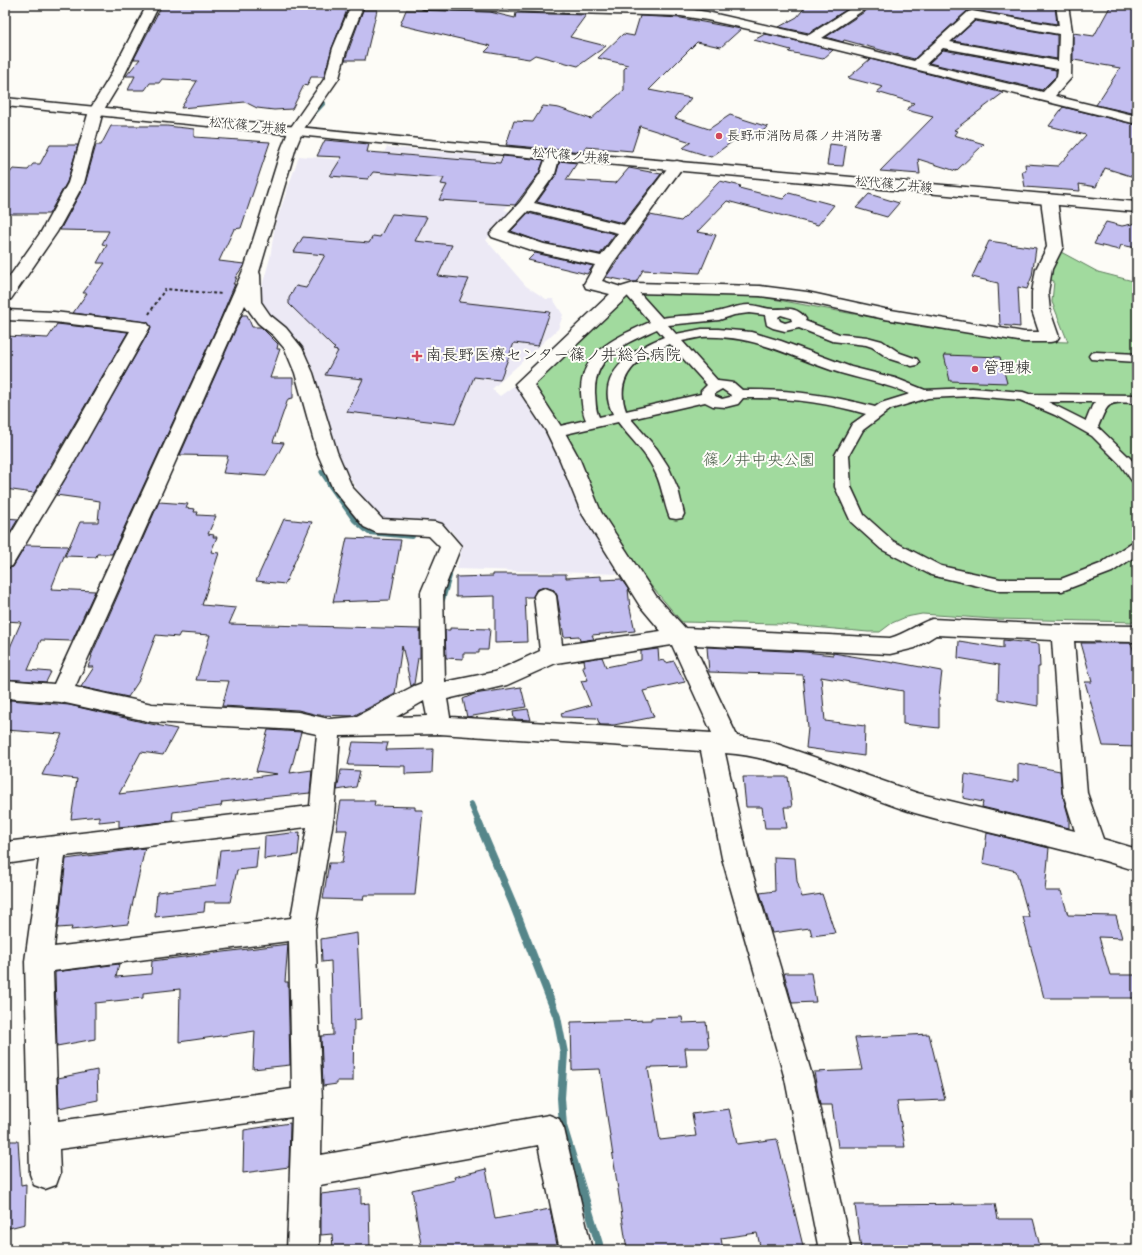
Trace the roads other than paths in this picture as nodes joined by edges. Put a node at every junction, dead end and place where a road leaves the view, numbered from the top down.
1 (153, 5) edge
2 (357, 5) edge
3 (426, 5) edge
4 (866, 5) edge
5 (1062, 5) edge
6 (1066, 31) junction
7 (810, 40) junction
8 (941, 44) junction
9 (916, 66) junction
10 (1065, 66) junction
11 (1045, 98) junction
12 (5, 102) edge
13 (96, 111) junction
14 (1137, 120) edge
15 (296, 130) junction
16 (553, 155) junction
17 (677, 165) junction
18 (1049, 199) junction
19 (524, 205) junction
20 (1137, 207) edge
21 (629, 231) junction
22 (605, 262) junction
23 (253, 266) junction
24 (626, 291) junction
25 (5, 295) edge
26 (5, 315) edge
27 (659, 323) junction
28 (673, 339) junction
29 (1096, 356) dead end
30 (1137, 358) edge
31 (912, 362) dead end
32 (711, 392) junction
33 (924, 395) junction
34 (1023, 396) junction
35 (1111, 398) junction
36 (1137, 399) edge
37 (877, 412) junction
38 (622, 417) junction
39 (595, 423) junction
40 (1090, 429) junction
41 (561, 430) dead end
42 (1137, 478) edge
43 (676, 514) dead end
44 (1133, 554) edge
45 (5, 562) edge
46 (544, 596) dead end
47 (1062, 633) junction
48 (1137, 634) edge
49 (679, 636) junction
50 (552, 655) junction
51 (5, 689) edge
52 (61, 693) junction
53 (434, 693) junction
54 (440, 725) junction
55 (359, 726) junction
56 (329, 728) junction
57 (720, 743) junction
58 (322, 814) junction
59 (1093, 846) junction
60 (53, 848) junction
61 (5, 853) edge
62 (1137, 860) edge
63 (302, 928) junction
64 (39, 961) junction
65 (306, 1101) junction
66 (44, 1137) junction
67 (305, 1173) junction
68 (45, 1174) dead end
69 (303, 1250) edge
70 (576, 1250) edge
71 (835, 1250) edge

1 - 13 street
2 - 15 street
3 - 7 street
4 - 7 street
5 - 6 street
6 - 8 street
6 - 10 street
7 - 9 street
8 - 9 street
8 - 10 street
9 - 11 street
10 - 11 street
11 - 14 street
12 - 13 street, 松代篠ノ井線
13 - 15 street, 松代篠ノ井線
13 - 25 street
15 - 16 street, 松代篠ノ井線
15 - 23 street
16 - 17 street, 松代篠ノ井線
16 - 19 street
17 - 18 street, 松代篠ノ井線
17 - 21 street
18 - 20 street, 松代篠ノ井線
18 - 24 street
19 - 21 street
19 - 22 street
21 - 22 street
22 - 24 street
23 - 52 street
23 - 53 street
24 - 27 street
24 - 49 street
26 - 45 street
27 - 28 street
27 - 31 street
27 - 39 street
28 - 32 street
28 - 33 street
28 - 38 street
29 - 30 street
32 - 37 street
32 - 38 street
33 - 34 street
33 - 37 street
34 - 35 street
34 - 40 street
35 - 36 street
35 - 40 street
37 - 44 street
38 - 39 street
38 - 43 street
39 - 41 street
40 - 42 street
46 - 50 street
47 - 48 street
47 - 49 street
47 - 59 street
49 - 50 street
49 - 57 street
50 - 53 street
51 - 52 street
52 - 56 street
53 - 54 street
53 - 55 street
54 - 55 street
54 - 57 street
55 - 56 street
56 - 58 street
57 - 59 street
57 - 71 street
58 - 60 street
58 - 63 street
59 - 62 street
60 - 61 street
60 - 64 street
63 - 64 street
63 - 65 street
64 - 66 street
65 - 66 street
65 - 67 street
66 - 68 street
67 - 69 street
67 - 70 street

